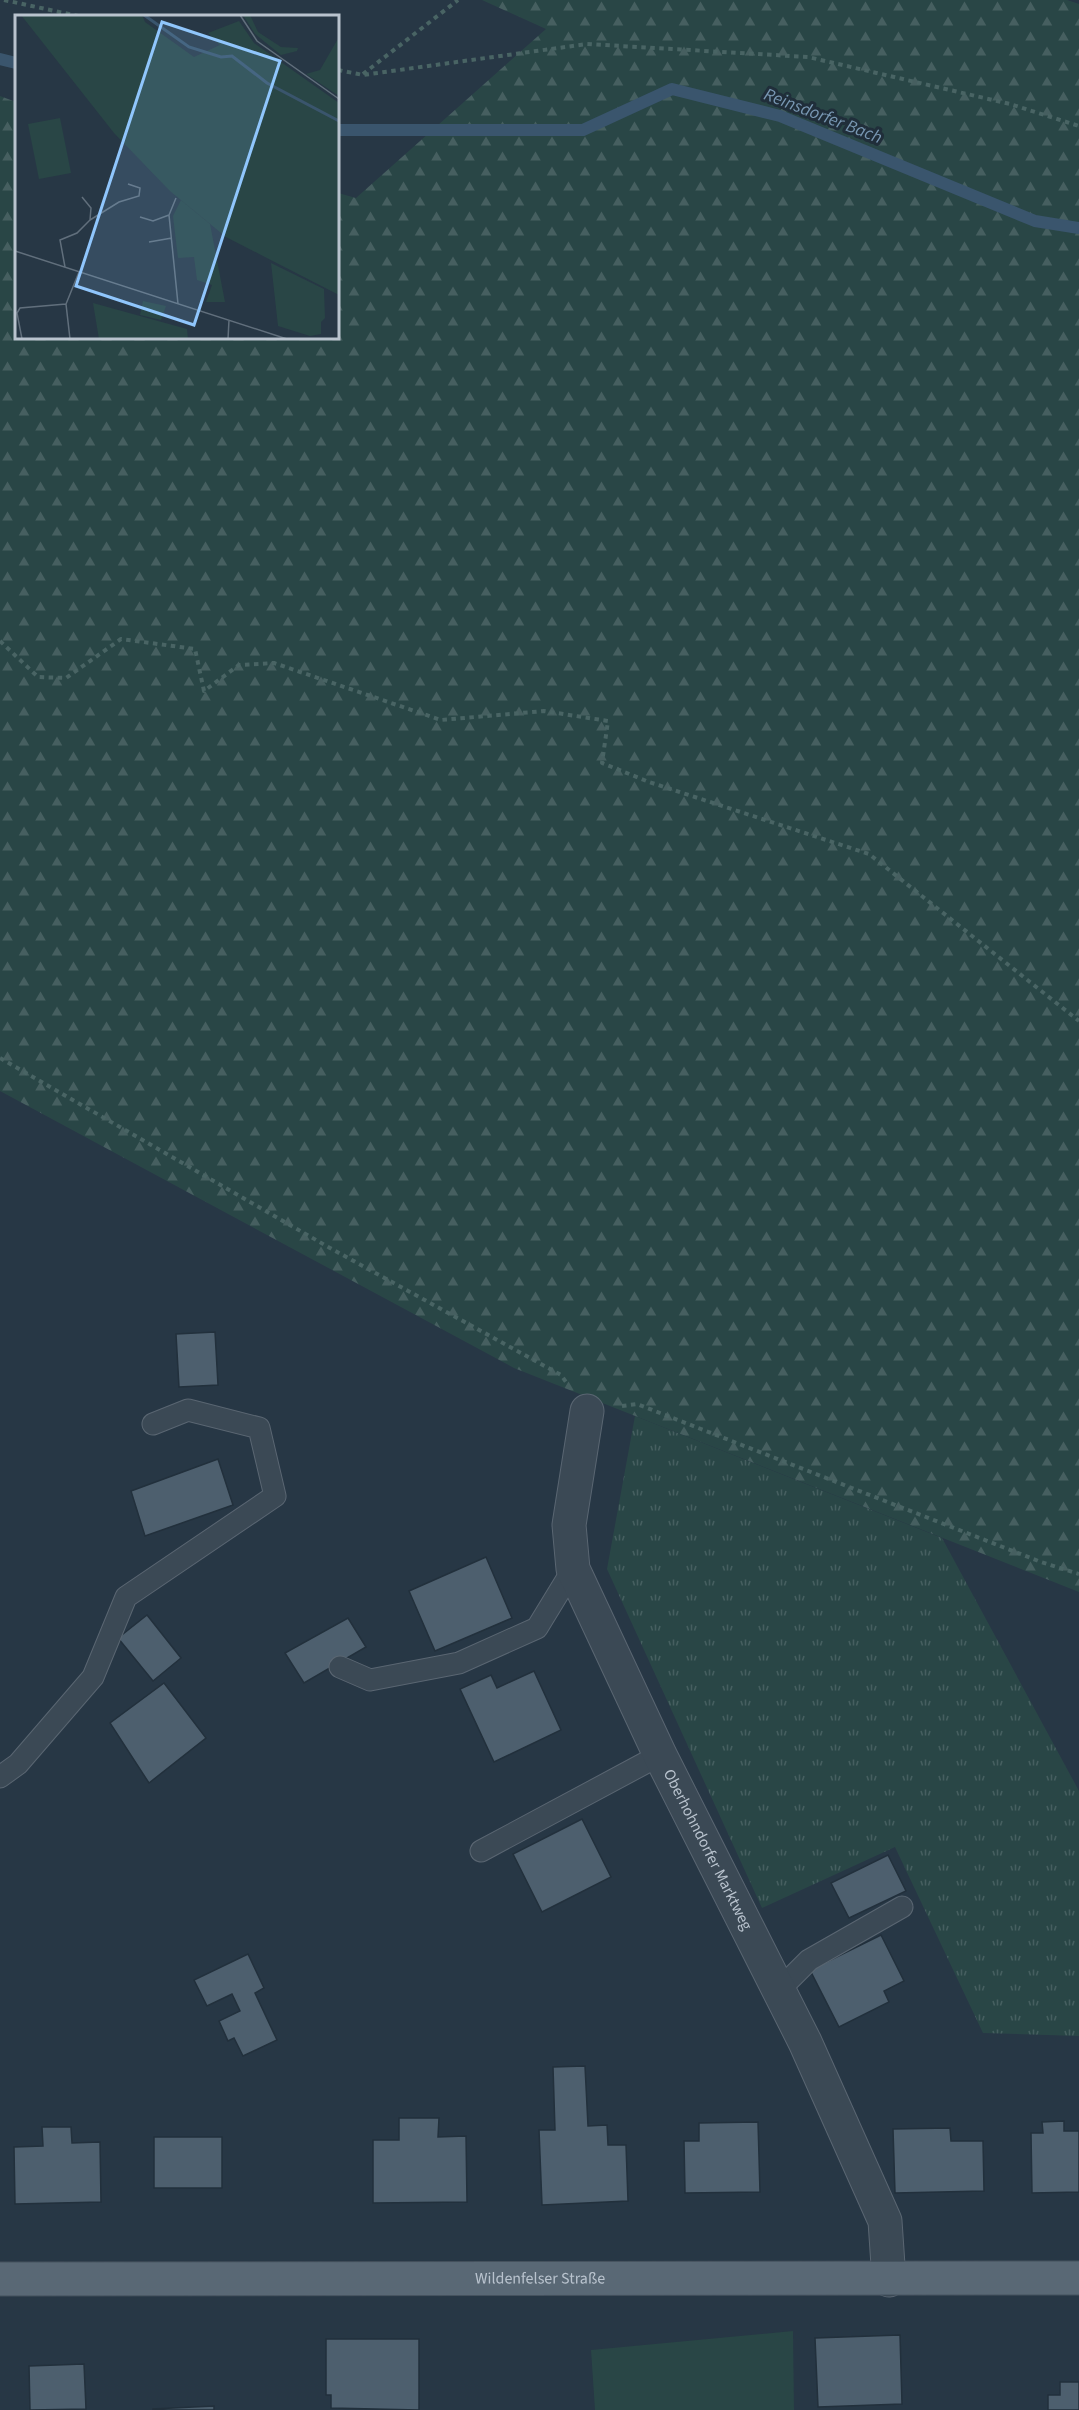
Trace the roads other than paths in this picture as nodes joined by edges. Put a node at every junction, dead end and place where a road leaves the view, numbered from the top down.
1 (587, 1411) dead end
2 (153, 1424) dead end
3 (573, 1569) junction
4 (340, 1667) dead end
5 (660, 1755) junction
6 (0, 1777) edge
7 (481, 1851) dead end
8 (902, 1907) dead end
9 (778, 1991) junction
10 (1079, 2278) edge
11 (0, 2279) edge
12 (889, 2280) junction

1 - 3 street, Oberhohndorfer Marktweg
2 - 6 lane
3 - 4 lane
3 - 5 street, Oberhohndorfer Marktweg
5 - 7 lane
5 - 9 street, Oberhohndorfer Marktweg
8 - 9 lane
9 - 12 street, Oberhohndorfer Marktweg
10 - 12 main road, Wildenfelser Straße
11 - 12 main road, Wildenfelser Straße

